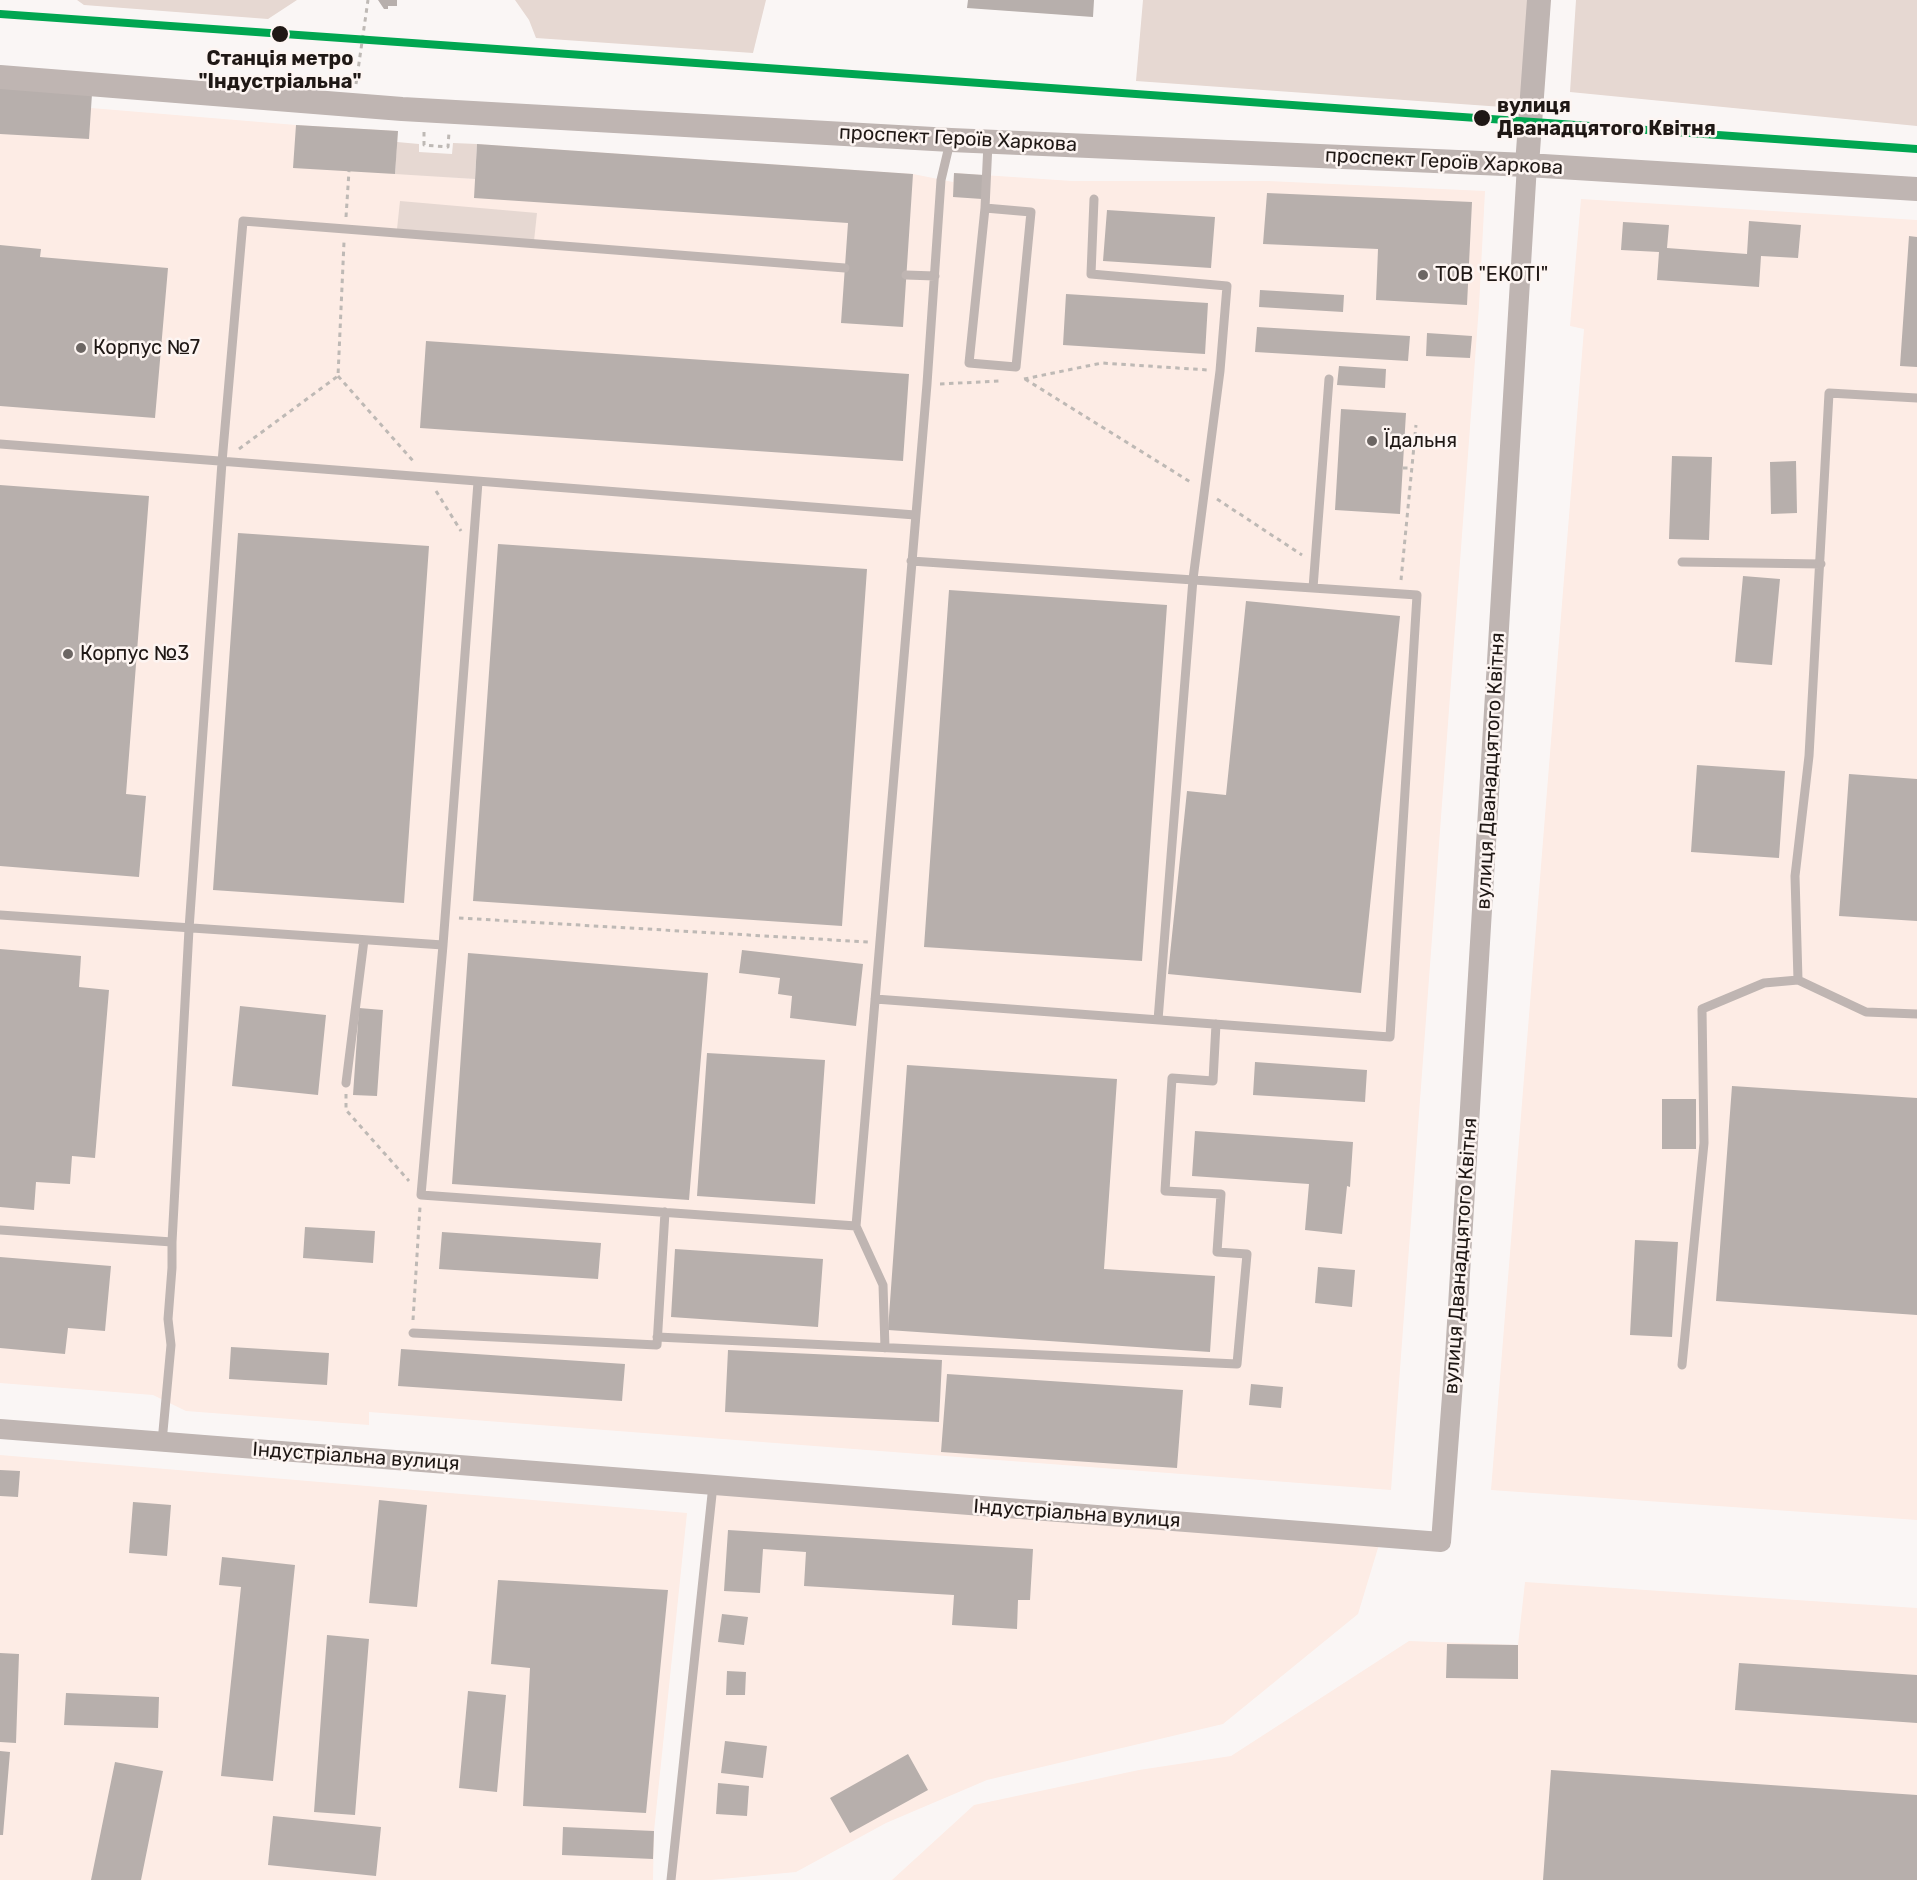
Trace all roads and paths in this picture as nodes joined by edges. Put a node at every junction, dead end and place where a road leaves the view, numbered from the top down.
1 (368, 0) edge
2 (1539, 0) edge
3 (0, 77) edge
4 (353, 105) junction
5 (424, 130) dead end
6 (449, 132) dead end
7 (951, 140) junction
8 (988, 141) junction
9 (1527, 165) junction
10 (349, 171) dead end
11 (1917, 189) edge
12 (1094, 199) dead end
13 (986, 208) junction
14 (345, 230) junction
15 (845, 268) dead end
16 (906, 275) dead end
17 (935, 276) junction
18 (1220, 371) junction
19 (1025, 379) junction
20 (1329, 379) dead end
21 (1003, 380) dead end
22 (1014, 380) dead end
23 (927, 384) junction
24 (1917, 398) edge
25 (1416, 425) dead end
26 (0, 444) edge
27 (222, 462) junction
28 (1403, 468) dead end
29 (1412, 468) junction
30 (478, 482) junction
31 (1204, 490) junction
32 (915, 515) junction
33 (911, 561) junction
34 (1682, 562) dead end
35 (1315, 564) junction
36 (1821, 564) junction
37 (1193, 579) junction
38 (1313, 588) junction
39 (1400, 594) junction
40 (0, 915) edge
41 (445, 917) junction
42 (189, 929) junction
43 (364, 940) junction
44 (879, 942) junction
45 (443, 945) junction
46 (1798, 980) junction
47 (875, 999) junction
48 (1917, 1014) edge
49 (1158, 1020) junction
50 (1216, 1024) junction
51 (346, 1083) joint
52 (421, 1195) junction
53 (665, 1212) junction
54 (856, 1226) junction
55 (0, 1230) edge
56 (172, 1242) junction
57 (412, 1333) joint
58 (657, 1338) junction
59 (885, 1348) junction
60 (1682, 1365) dead end
61 (0, 1429) edge
62 (162, 1442) junction
63 (713, 1485) junction
64 (1441, 1542) joint
65 (671, 1880) edge

1 - 4 path
2 - 9 street, вулиця Дванадцятого Квітня
3 - 4 street, проспект Героїв Харкова
4 - 7 street, проспект Героїв Харкова
5 - 6 path
7 - 8 street, проспект Героїв Харкова
7 - 17 lane
8 - 9 street, проспект Героїв Харкова
8 - 13 lane
9 - 11 street, проспект Героїв Харкова
9 - 64 street, вулиця Дванадцятого Квітня
10 - 14 path
12 - 18 lane
13 - 13 lane
14 - 15 lane
14 - 27 path
14 - 27 lane
16 - 17 lane
17 - 23 lane
18 - 19 path
18 - 31 lane
19 - 22 path
19 - 31 path
20 - 35 lane
21 - 23 path
23 - 32 lane
24 - 36 lane
25 - 29 path
26 - 27 lane
27 - 30 lane
27 - 42 lane
28 - 29 path
29 - 39 path
30 - 32 lane
30 - 41 lane
31 - 35 path
31 - 37 lane
32 - 33 lane
33 - 37 lane
33 - 44 lane
34 - 36 lane
35 - 38 lane
36 - 46 lane
37 - 38 lane
37 - 49 lane
38 - 39 lane
39 - 50 lane
40 - 42 lane
41 - 44 path
41 - 45 lane
42 - 43 lane
42 - 56 lane
43 - 45 lane
43 - 51 lane
44 - 47 lane
45 - 52 lane
46 - 48 lane
46 - 60 lane
47 - 49 lane
47 - 54 lane
49 - 50 lane
50 - 59 lane
51 - 52 path
52 - 53 lane
52 - 57 path
53 - 54 lane
53 - 58 lane
54 - 59 lane
55 - 56 lane
56 - 62 lane
57 - 58 lane
58 - 59 lane
61 - 62 street, Індустріальна вулиця
62 - 63 street, Індустріальна вулиця
63 - 64 street, Індустріальна вулиця
63 - 65 lane

